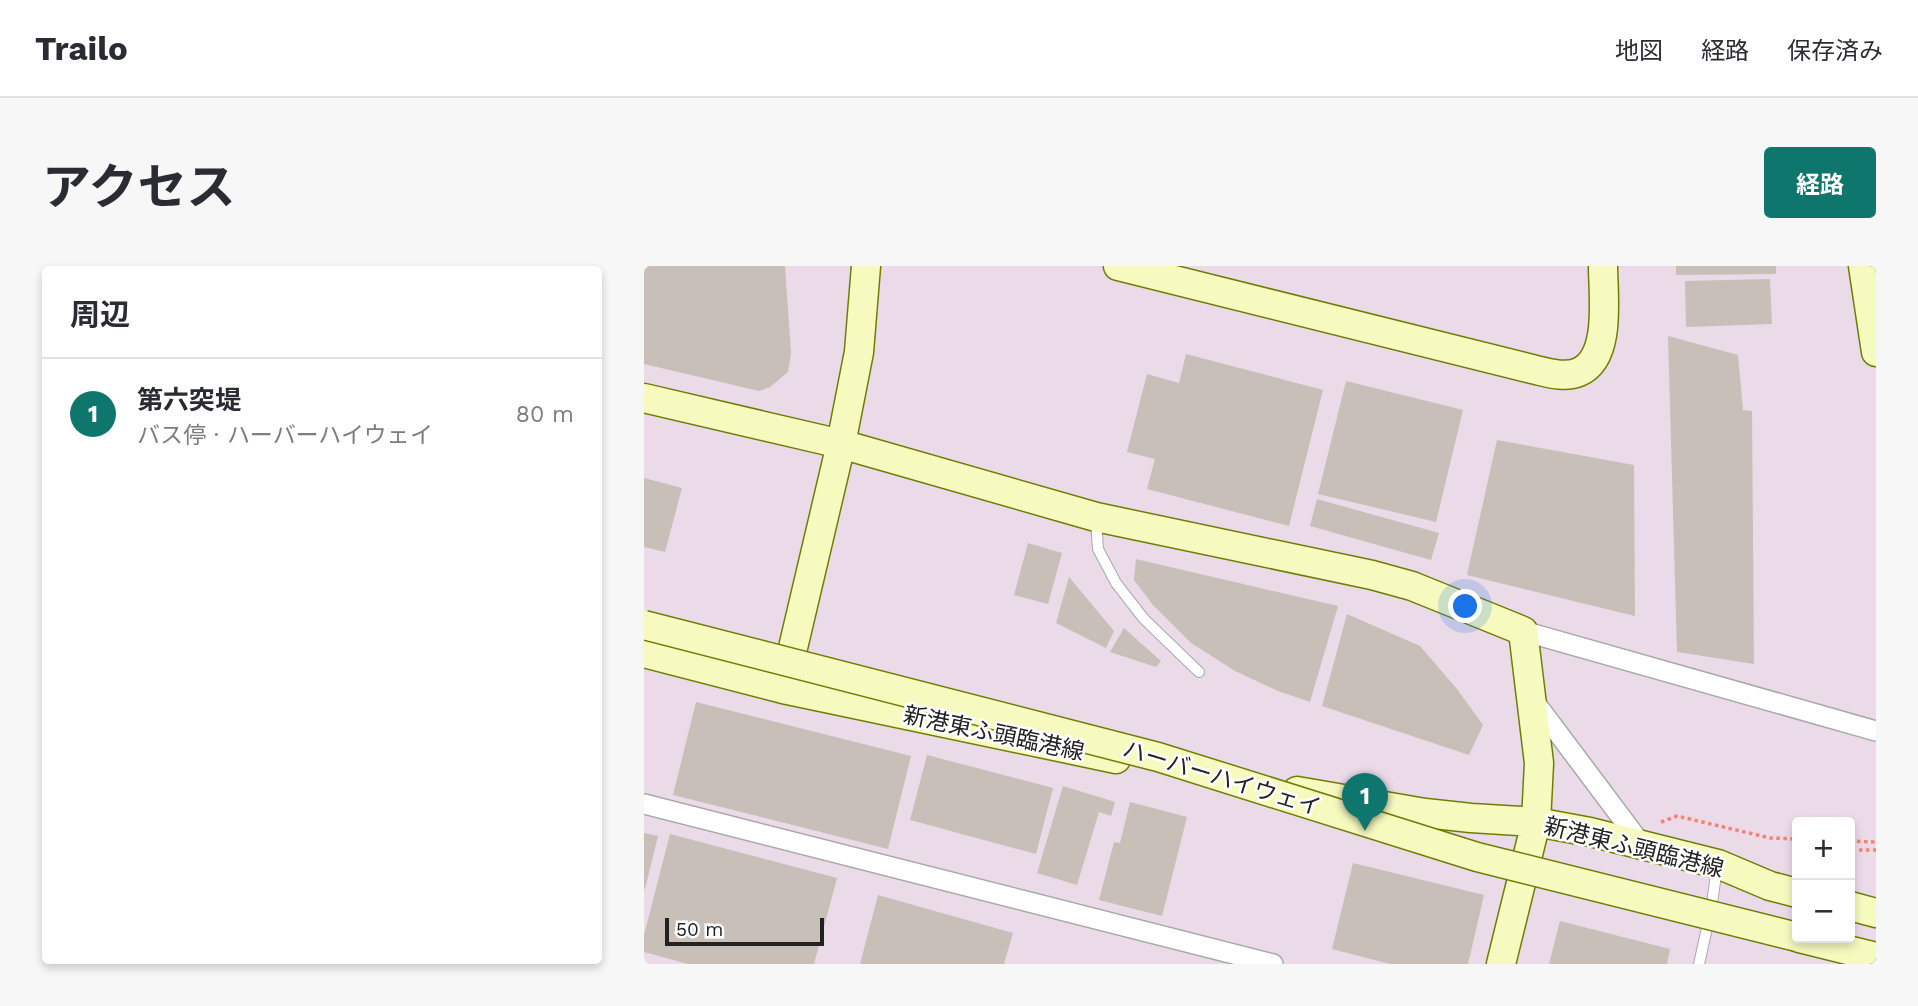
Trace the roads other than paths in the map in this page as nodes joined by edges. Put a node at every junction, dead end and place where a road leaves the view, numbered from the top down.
1 (866, 266) edge
2 (1118, 266) edge
3 (1603, 266) edge
4 (1863, 266) edge
5 (1876, 352) edge
6 (644, 398) edge
7 (841, 444) junction
8 (1096, 517) junction
9 (644, 614) edge
10 (644, 625) edge
11 (1523, 631) junction
12 (644, 653) edge
13 (1199, 672) dead end
14 (783, 689) junction
15 (1531, 696) junction
16 (1876, 731) edge
17 (644, 804) edge
18 (1536, 822) junction
19 (1642, 845) junction
20 (1718, 864) junction
21 (1792, 892) edge
22 (1855, 907) edge
23 (1876, 913) edge
24 (1792, 923) edge
25 (1792, 936) edge
26 (1855, 939) edge
27 (1821, 943) edge
28 (1876, 944) edge
29 (1876, 957) edge
30 (1273, 964) edge
31 (1501, 964) edge
32 (1699, 964) edge

1 - 7 street
2 - 3 street
4 - 5 street
6 - 7 street
7 - 8 street
7 - 14 street
8 - 11 street
8 - 13 lane
9 - 24 street, ハーバーハイウェイ
10 - 25 street, ハーバーハイウェイ, bridge
11 - 15 street
11 - 16 street
12 - 14 street, 新港東ふ頭臨港線
14 - 18 street, 新港東ふ頭臨港線
15 - 18 street
15 - 19 street
17 - 30 street
18 - 19 street, 新港東ふ頭臨港線
18 - 31 street
19 - 20 street, 新港東ふ頭臨港線
20 - 21 street, 新港東ふ頭臨港線
20 - 32 lane
22 - 23 street
26 - 28 street
27 - 29 street, ハーバーハイウェイ

